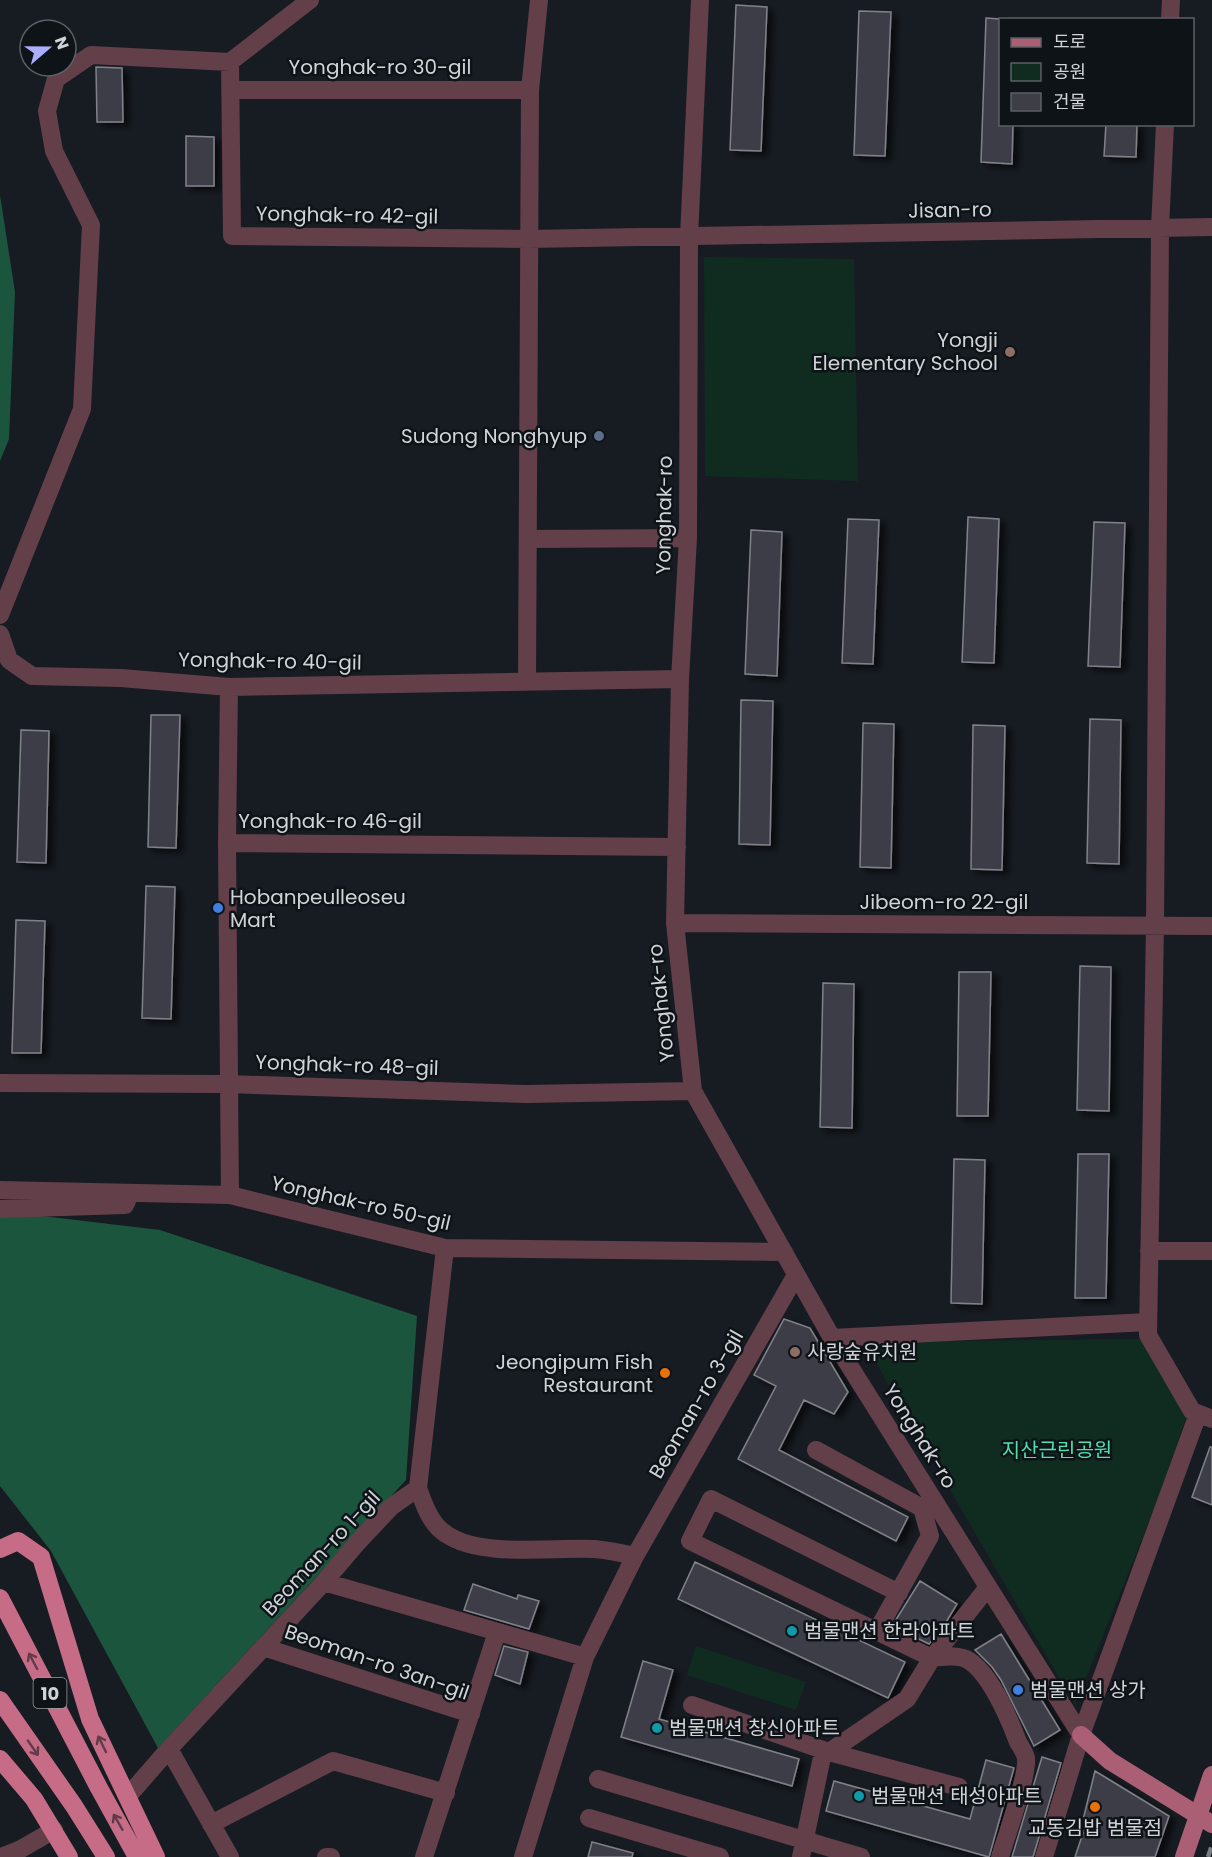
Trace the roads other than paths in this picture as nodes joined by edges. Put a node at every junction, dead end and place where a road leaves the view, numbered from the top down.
1 (310, 0) edge
2 (539, 0) edge
3 (700, 0) edge
4 (1171, 0) edge
5 (1170, 18) edge
6 (230, 62) junction
7 (231, 90) junction
8 (530, 90) junction
9 (1165, 126) edge
10 (1212, 227) edge
11 (1160, 228) junction
12 (689, 237) junction
13 (528, 239) junction
14 (688, 538) junction
15 (528, 539) junction
16 (0, 615) edge
17 (0, 634) edge
18 (680, 679) junction
19 (527, 682) junction
20 (229, 687) junction
21 (227, 843) junction
22 (677, 847) junction
23 (675, 923) junction
24 (1155, 925) junction
25 (1212, 926) edge
26 (0, 1083) edge
27 (228, 1084) junction
28 (693, 1091) junction
29 (0, 1190) edge
30 (130, 1193) junction
31 (230, 1195) junction
32 (0, 1209) edge
33 (444, 1248) junction
34 (1149, 1251) junction
35 (1212, 1251) edge
36 (784, 1252) junction
37 (796, 1275) junction
38 (1148, 1322) junction
39 (832, 1338) junction
40 (1205, 1417) edge
41 (816, 1450) dead end
42 (418, 1488) junction
43 (1, 1548) edge
44 (635, 1556) junction
45 (324, 1582) junction
46 (988, 1587) junction
47 (899, 1593) junction
48 (0, 1598) edge
49 (877, 1631) junction
50 (496, 1632) junction
51 (263, 1647) junction
52 (585, 1657) junction
53 (932, 1658) junction
54 (0, 1700) edge
55 (692, 1705) dead end
56 (471, 1714) junction
57 (1081, 1735) junction
58 (169, 1749) junction
59 (830, 1752) junction
60 (0, 1760) edge
61 (1212, 1774) edge
62 (598, 1779) dead end
63 (959, 1787) dead end
64 (446, 1793) junction
65 (128, 1796) junction
66 (589, 1818) dead end
67 (1204, 1820) edge
68 (211, 1824) junction
69 (54, 1830) junction
70 (803, 1849) edge
71 (1, 1857) edge
72 (69, 1857) edge
73 (106, 1857) edge
74 (137, 1857) edge
75 (156, 1857) edge
76 (230, 1857) edge
77 (326, 1857) edge
78 (331, 1857) edge
79 (424, 1857) edge
80 (523, 1857) edge
81 (720, 1857) edge
82 (861, 1857) edge
83 (1000, 1857) edge
84 (1044, 1857) edge
85 (1184, 1857) edge

1 - 6 street
2 - 8 street
3 - 12 street, Yonghak-ro
4 - 5 street
6 - 7 street, Yonghak-ro 42-gil
6 - 16 street
7 - 8 street, Yonghak-ro 30-gil
7 - 13 street, Yonghak-ro 42-gil
8 - 13 street
9 - 11 street
10 - 11 street, Jisan-ro
11 - 12 street, Jisan-ro
11 - 24 street
12 - 13 street, Yonghak-ro 42-gil
12 - 14 street, Yonghak-ro
13 - 15 street
14 - 15 street
14 - 18 street, Yonghak-ro
15 - 19 street
17 - 20 street, Yonghak-ro 40-gil
18 - 19 street, Yonghak-ro 40-gil
18 - 22 street, Yonghak-ro
19 - 20 street, Yonghak-ro 40-gil
20 - 21 street
21 - 22 street, Yonghak-ro 46-gil
21 - 27 street, Yonghak-ro 46-gil
22 - 23 street, Yonghak-ro
23 - 24 street, Jibeom-ro 22-gil
23 - 28 street, Yonghak-ro
24 - 25 street, Jibeom-ro 22-gil
24 - 34 street
26 - 27 street, Yonghak-ro 48-gil
27 - 28 street, Yonghak-ro 48-gil
27 - 31 street, Yonghak-ro 46-gil
28 - 36 street, Yonghak-ro
29 - 30 street, Yonghak-ro 50-gil
30 - 31 street, Yonghak-ro 50-gil
30 - 32 street
31 - 33 street, Yonghak-ro 50-gil
33 - 36 street, Yonghak-ro 50-gil
33 - 42 street
34 - 35 street
34 - 38 street
36 - 37 street, Yonghak-ro
37 - 39 street, Yonghak-ro
37 - 44 street, Beoman-ro 3-gil
38 - 39 street
38 - 40 street
39 - 46 street, Yonghak-ro
40 - 57 street
41 - 47 street
42 - 44 street
42 - 45 street, Beoman-ro 1-gil
65 -> 43 highway
44 - 52 street, Beoman-ro 3-gil
45 - 50 street
45 - 51 street, Beoman-ro 1-gil
46 - 53 street
46 - 57 street, Yonghak-ro
47 - 49 street
47 - 49 street
74 -> 48 highway, 10
49 - 53 street
50 - 52 street
50 - 56 street
51 - 56 street, Beoman-ro 3an-gil
51 - 58 street, Beoman-ro 1-gil
52 - 80 street, Beoman-ro 3-gil
53 - 59 street
53 - 83 street
54 -> 73 highway, 10
55 - 59 street
56 - 64 street, Beoman-ro 3an-gil
57 - 67 main road, Yonghak-ro
57 - 84 street
58 - 65 street
58 - 68 street
59 - 63 street
59 - 70 street
60 - 69 highway
61 - 67 main road
62 - 70 street
64 - 68 street
64 - 79 street, Beoman-ro 3an-gil
65 - 75 highway
66 - 81 street
67 - 85 main road
68 - 76 street
69 - 71 street
69 - 72 highway
70 - 82 street
77 - 78 street

